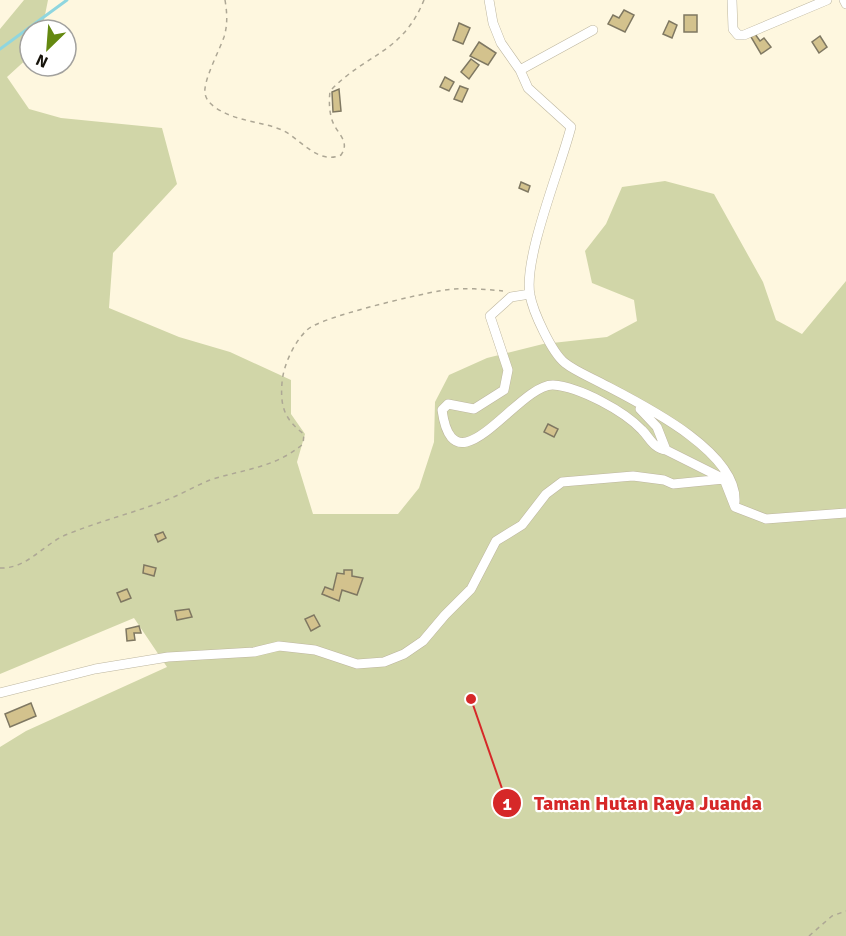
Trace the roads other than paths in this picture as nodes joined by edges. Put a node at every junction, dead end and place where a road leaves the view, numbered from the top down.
1 (489, 0) edge
2 (732, 0) edge
3 (827, 0) edge
4 (844, 0) edge
5 (846, 4) edge
6 (593, 30) dead end
7 (520, 70) junction
8 (530, 294) junction
9 (633, 400) junction
10 (666, 450) junction
11 (724, 479) junction
12 (735, 507) junction
13 (846, 513) edge
14 (0, 693) edge

1 - 7 street
2 - 3 street
4 - 5 street
6 - 7 street
7 - 8 street
8 - 9 street
8 - 10 street
9 - 10 street
9 - 12 street
10 - 11 street
11 - 12 street
11 - 14 street
12 - 13 street

